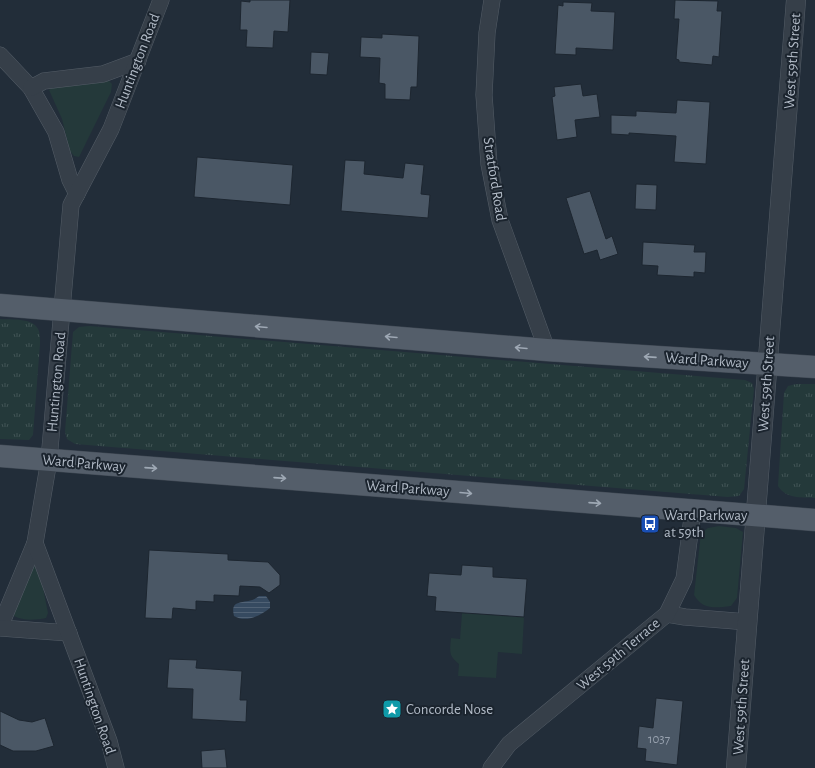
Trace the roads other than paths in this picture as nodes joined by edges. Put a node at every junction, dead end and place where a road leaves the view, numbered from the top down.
1 (161, 0) edge
2 (492, 0) edge
3 (796, 0) edge
4 (0, 55) edge
5 (138, 61) junction
6 (31, 88) junction
7 (77, 194) junction
8 (0, 305) edge
9 (62, 311) junction
10 (547, 350) junction
11 (768, 364) junction
12 (815, 367) edge
13 (0, 456) edge
14 (49, 460) junction
15 (693, 510) junction
16 (756, 516) junction
17 (815, 520) edge
18 (35, 543) junction
19 (667, 614) junction
20 (748, 622) junction
21 (0, 628) edge
22 (69, 632) junction
23 (116, 768) edge
24 (491, 768) edge
25 (736, 768) edge

1 - 5 street, Huntington Road
2 - 10 street, Stratford Road
3 - 11 street, West 59th Street
4 - 6 street
5 - 6 street
5 - 7 street, Huntington Road
6 - 7 street
7 - 9 street, Huntington Road
8 - 9 main road, Ward Parkway
10 -> 9 main road, Ward Parkway
9 - 14 street, Huntington Road
11 -> 10 main road, Ward Parkway
11 - 12 main road, Ward Parkway
11 - 16 street, West 59th Street
13 - 14 main road, Ward Parkway
14 -> 15 main road, Ward Parkway
14 - 18 street, Huntington Road
15 - 16 main road, Ward Parkway
15 - 19 street, West 59th Terrace
16 - 17 main road, Ward Parkway
16 - 20 street, West 59th Street
18 - 21 street
18 - 22 street, Huntington Road
19 - 20 street
19 - 24 street, West 59th Terrace
20 - 25 street, West 59th Street
21 - 22 street
22 - 23 street, Huntington Road

